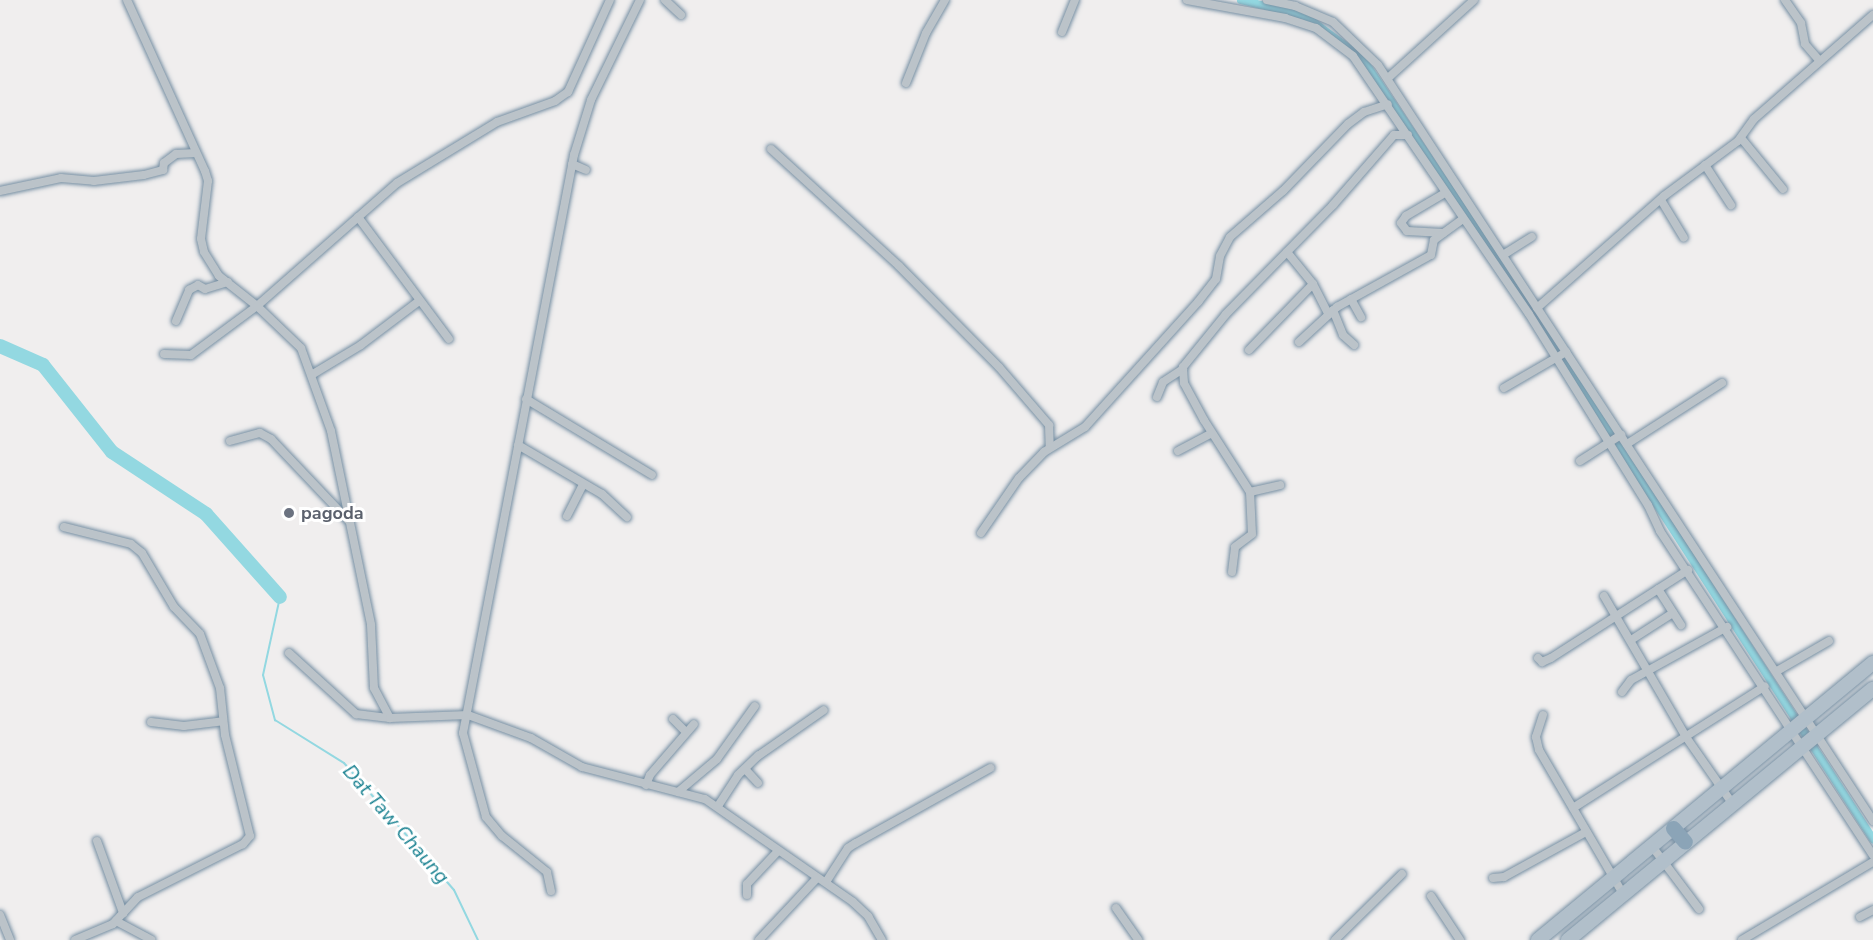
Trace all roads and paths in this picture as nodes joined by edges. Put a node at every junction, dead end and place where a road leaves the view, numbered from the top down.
1 (127, 0) edge
2 (610, 0) edge
3 (640, 0) edge
4 (665, 0) edge
5 (945, 0) edge
6 (1075, 0) edge
7 (1187, 0) edge
8 (1267, 0) edge
9 (1474, 0) edge
10 (1785, 0) edge
11 (1295, 3) edge
12 (681, 15) dead end
13 (1873, 15) edge
14 (1062, 32) dead end
15 (1819, 60) junction
16 (1388, 78) junction
17 (906, 83) dead end
18 (1388, 104) junction
19 (1408, 135) junction
20 (1741, 138) junction
21 (771, 149) dead end
22 (196, 153) junction
23 (1433, 161) junction
24 (572, 164) junction
25 (1705, 165) junction
26 (586, 170) dead end
27 (1783, 189) dead end
28 (0, 191) edge
29 (1445, 193) junction
30 (1661, 200) junction
31 (1731, 205) dead end
32 (358, 217) junction
33 (1462, 220) junction
34 (1443, 233) junction
35 (1532, 237) dead end
36 (1684, 238) dead end
37 (1287, 252) junction
38 (1503, 255) junction
39 (228, 282) junction
40 (1313, 284) junction
41 (1353, 298) junction
42 (419, 301) junction
43 (257, 306) junction
44 (1537, 308) junction
45 (1331, 312) junction
46 (1363, 314) dead end
47 (176, 321) dead end
48 (449, 339) dead end
49 (1299, 342) dead end
50 (1354, 345) dead end
51 (1248, 350) dead end
52 (164, 354) dead end
53 (1561, 355) junction
54 (1183, 369) junction
55 (313, 374) junction
56 (1722, 383) dead end
57 (1504, 388) dead end
58 (1157, 397) dead end
59 (526, 399) junction
60 (1212, 433) junction
61 (1615, 438) junction
62 (230, 441) dead end
63 (1627, 444) junction
64 (518, 445) junction
65 (1050, 448) junction
66 (1178, 451) dead end
67 (1580, 461) dead end
68 (652, 475) dead end
69 (583, 484) junction
70 (1280, 485) dead end
71 (1250, 492) junction
72 (567, 516) dead end
73 (627, 517) dead end
74 (350, 523) junction
75 (64, 527) dead end
76 (981, 533) dead end
77 (1688, 570) junction
78 (1232, 572) dead end
79 (1658, 590) junction
80 (1604, 596) dead end
81 (1673, 613) junction
82 (1616, 616) junction
83 (1681, 625) dead end
84 (1727, 627) junction
85 (1630, 640) junction
86 (1829, 641) dead end
87 (289, 653) dead end
88 (1538, 658) dead end
89 (1873, 663) edge
90 (1648, 670) junction
91 (1777, 671) junction
92 (1765, 686) junction
93 (1873, 689) edge
94 (1622, 692) dead end
95 (755, 706) dead end
96 (824, 710) dead end
97 (1543, 715) dead end
98 (468, 716) junction
99 (390, 718) junction
100 (672, 719) dead end
101 (224, 720) junction
102 (151, 722) dead end
103 (693, 724) dead end
104 (1801, 724) junction
105 (686, 732) junction
106 (1686, 737) junction
107 (1812, 741) junction
108 (990, 768) dead end
109 (745, 769) junction
110 (758, 783) dead end
111 (646, 785) junction
112 (1721, 788) junction
113 (678, 792) junction
114 (1732, 803) junction
115 (718, 806) junction
116 (1573, 808) junction
117 (1873, 820) edge
118 (1673, 828) junction
119 (1586, 832) junction
120 (97, 841) dead end
121 (1685, 842) junction
122 (1651, 845) junction
123 (778, 851) junction
124 (1873, 855) edge
125 (1664, 860) junction
126 (1873, 862) edge
127 (1402, 874) dead end
128 (817, 878) junction
129 (1492, 878) dead end
130 (1612, 878) junction
131 (826, 882) junction
132 (551, 891) dead end
133 (1623, 894) junction
134 (747, 895) dead end
135 (1431, 896) dead end
136 (1116, 908) dead end
137 (1699, 909) dead end
138 (1873, 910) edge
139 (123, 913) junction
140 (0, 915) edge
141 (1860, 917) dead end
142 (116, 921) junction
143 (1754, 937) edge
144 (10, 940) edge
145 (75, 940) edge
146 (151, 940) edge
147 (759, 940) edge
148 (882, 940) edge
149 (1138, 940) edge
150 (1335, 940) edge
151 (1460, 940) edge
152 (1538, 940) edge
153 (1568, 940) edge
154 (1742, 940) edge

1 - 22 street
2 - 32 street
3 - 24 street
4 - 12 street
5 - 17 street
6 - 14 street
7 - 18 street
8 - 11 street
9 - 16 street
10 - 15 street
11 - 16 street
13 - 15 street
15 - 20 street
16 - 23 street
18 - 19 street
18 - 65 street
19 - 23 street
19 - 37 street
20 - 25 street
20 - 27 street
21 - 65 street
22 - 28 street
22 - 39 street
23 - 29 street
23 - 38 street
24 - 26 street
24 - 59 street
25 - 30 street
25 - 31 street
29 - 33 street
29 - 34 street
30 - 36 street
30 - 44 street
32 - 42 street
32 - 43 street
33 - 34 street
33 - 53 street
34 - 41 street
35 - 38 street
37 - 40 street
37 - 54 street
38 - 44 street
39 - 43 street
39 - 47 street
40 - 45 street
40 - 51 street
41 - 45 street
41 - 46 street
42 - 48 street
42 - 55 street
43 - 52 street
43 - 55 street
44 - 53 street
45 - 49 street
45 - 50 street
53 - 57 street
53 - 61 street
53 - 61 street
54 - 58 street
54 - 60 street
55 - 74 street
56 - 63 street
59 - 64 street
59 - 68 street
60 - 66 street
60 - 71 street
61 - 63 street
61 - 67 street
61 - 77 street
62 - 74 street
63 - 91 street
64 - 69 street
64 - 98 street
65 - 76 street
69 - 72 street
69 - 73 street
70 - 71 street
71 - 78 street
74 - 99 street
75 - 101 street
77 - 79 street
77 - 84 street
79 - 81 street
79 - 82 street
80 - 82 street
81 - 83 street
81 - 85 street
82 - 85 street
82 - 88 street
84 - 90 street
84 - 92 street
85 - 90 street
86 - 91 street
87 - 99 street
89 - 104 main road
90 - 94 street
90 - 106 street
91 - 104 street
92 - 104 street
92 - 106 street
93 - 107 main road
95 - 113 street
96 - 109 street
97 - 116 street
98 - 99 street
98 - 111 street
98 - 132 street
100 - 105 street
101 - 102 street
101 - 139 street
103 - 105 street
104 - 107 street
104 - 107 street
104 - 112 main road
105 - 111 street
106 - 112 street
106 - 116 street
107 - 114 main road
107 - 117 street
107 - 124 street
108 - 131 street
109 - 110 street
109 - 115 street
111 - 113 street
112 - 114 street
112 - 118 main road
113 - 115 street
114 - 121 main road
115 - 123 street
116 - 119 street
118 - 121 highway
118 - 122 main road
119 - 129 street
119 - 130 street
120 - 139 street
121 - 125 main road
122 - 125 street
122 - 130 main road
123 - 128 street
123 - 134 street
125 - 133 main road
125 - 137 street
126 - 143 street
127 - 150 street
128 - 131 street
128 - 147 street
130 - 133 street
130 - 152 main road
131 - 148 street
133 - 153 main road
135 - 151 street
136 - 149 street
138 - 141 street
139 - 142 street
140 - 144 street
142 - 145 street
142 - 146 street
143 - 154 street

